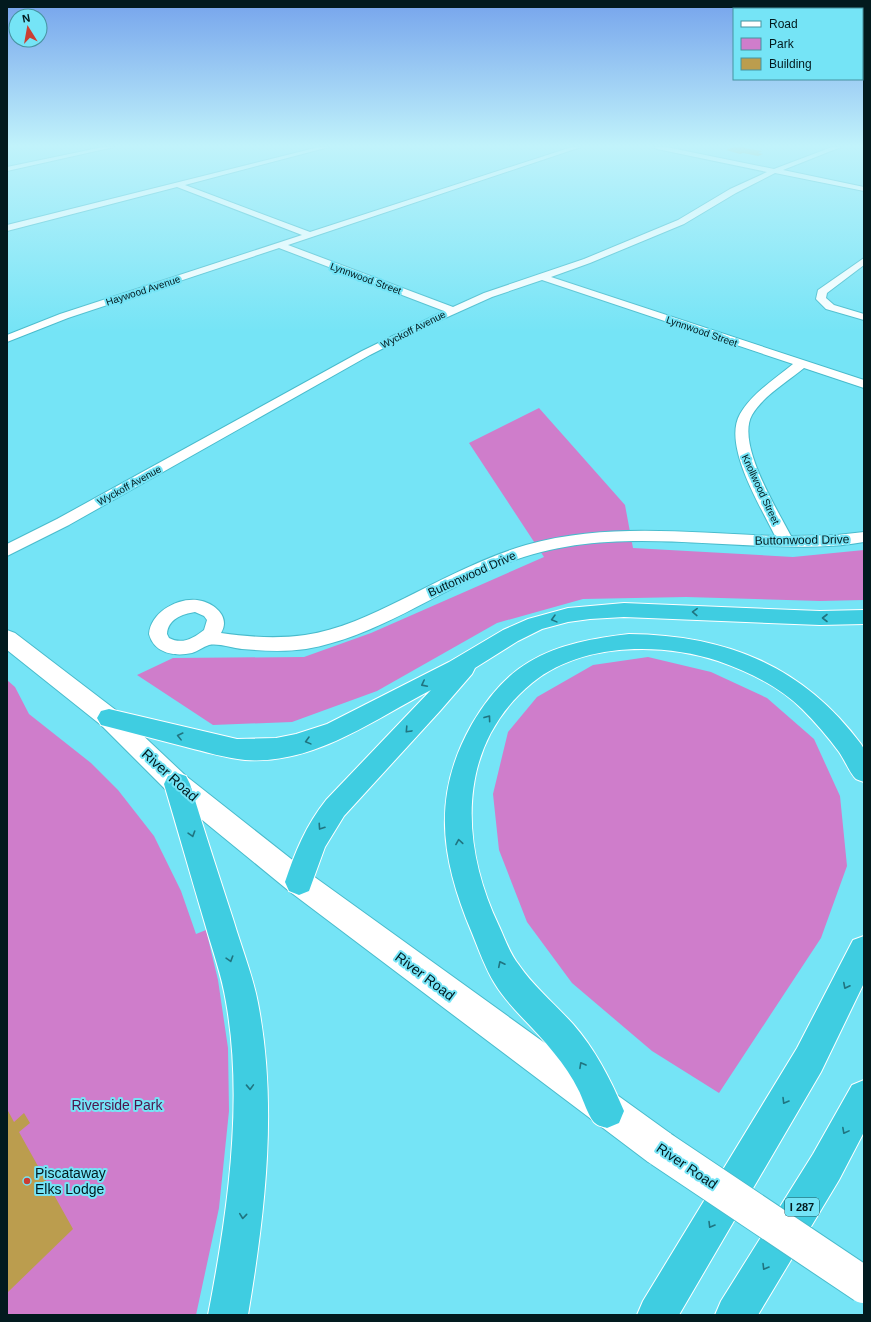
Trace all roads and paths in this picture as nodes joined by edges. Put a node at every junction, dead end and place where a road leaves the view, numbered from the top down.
1 (84, 209) edge
2 (241, 209) edge
3 (390, 209) edge
4 (703, 209) edge
5 (7, 228) edge
6 (310, 235) junction
7 (280, 246) junction
8 (864, 261) edge
9 (540, 276) junction
10 (452, 310) junction
11 (864, 317) edge
12 (7, 339) edge
13 (801, 364) junction
14 (864, 384) edge
15 (864, 537) edge
16 (786, 542) junction
17 (7, 551) edge
18 (864, 617) edge
19 (7, 638) edge
20 (208, 638) dead end
21 (471, 659) junction
22 (110, 718) junction
23 (864, 771) edge
24 (177, 784) junction
25 (299, 882) junction
26 (864, 951) edge
27 (864, 1097) edge
28 (608, 1111) junction
29 (864, 1286) edge
30 (228, 1315) edge
31 (657, 1315) edge
32 (736, 1315) edge

1 - 5 street
2 - 6 street
3 - 6 street
4 - 9 street, Wyckoff Avenue
6 - 7 street, Haywood Avenue
7 - 10 street, Lynnwood Street
7 - 12 street, Haywood Avenue
8 - 11 street
9 - 10 street, Wyckoff Avenue
9 - 13 street, Lynnwood Street
10 - 17 street, Wyckoff Avenue
13 - 14 street, Lynnwood Street
13 - 16 street, Knollwood Street
15 - 16 street, Buttonwood Drive
16 - 20 street, Buttonwood Drive
18 -> 21 highway
19 - 22 street, River Road
21 -> 22 highway
21 -> 25 highway
22 - 24 street, River Road
28 -> 23 highway
24 - 25 street, River Road
24 -> 30 highway
25 - 28 street, River Road
26 -> 31 highway
27 -> 32 highway, I 287
28 - 29 street, River Road, bridge

